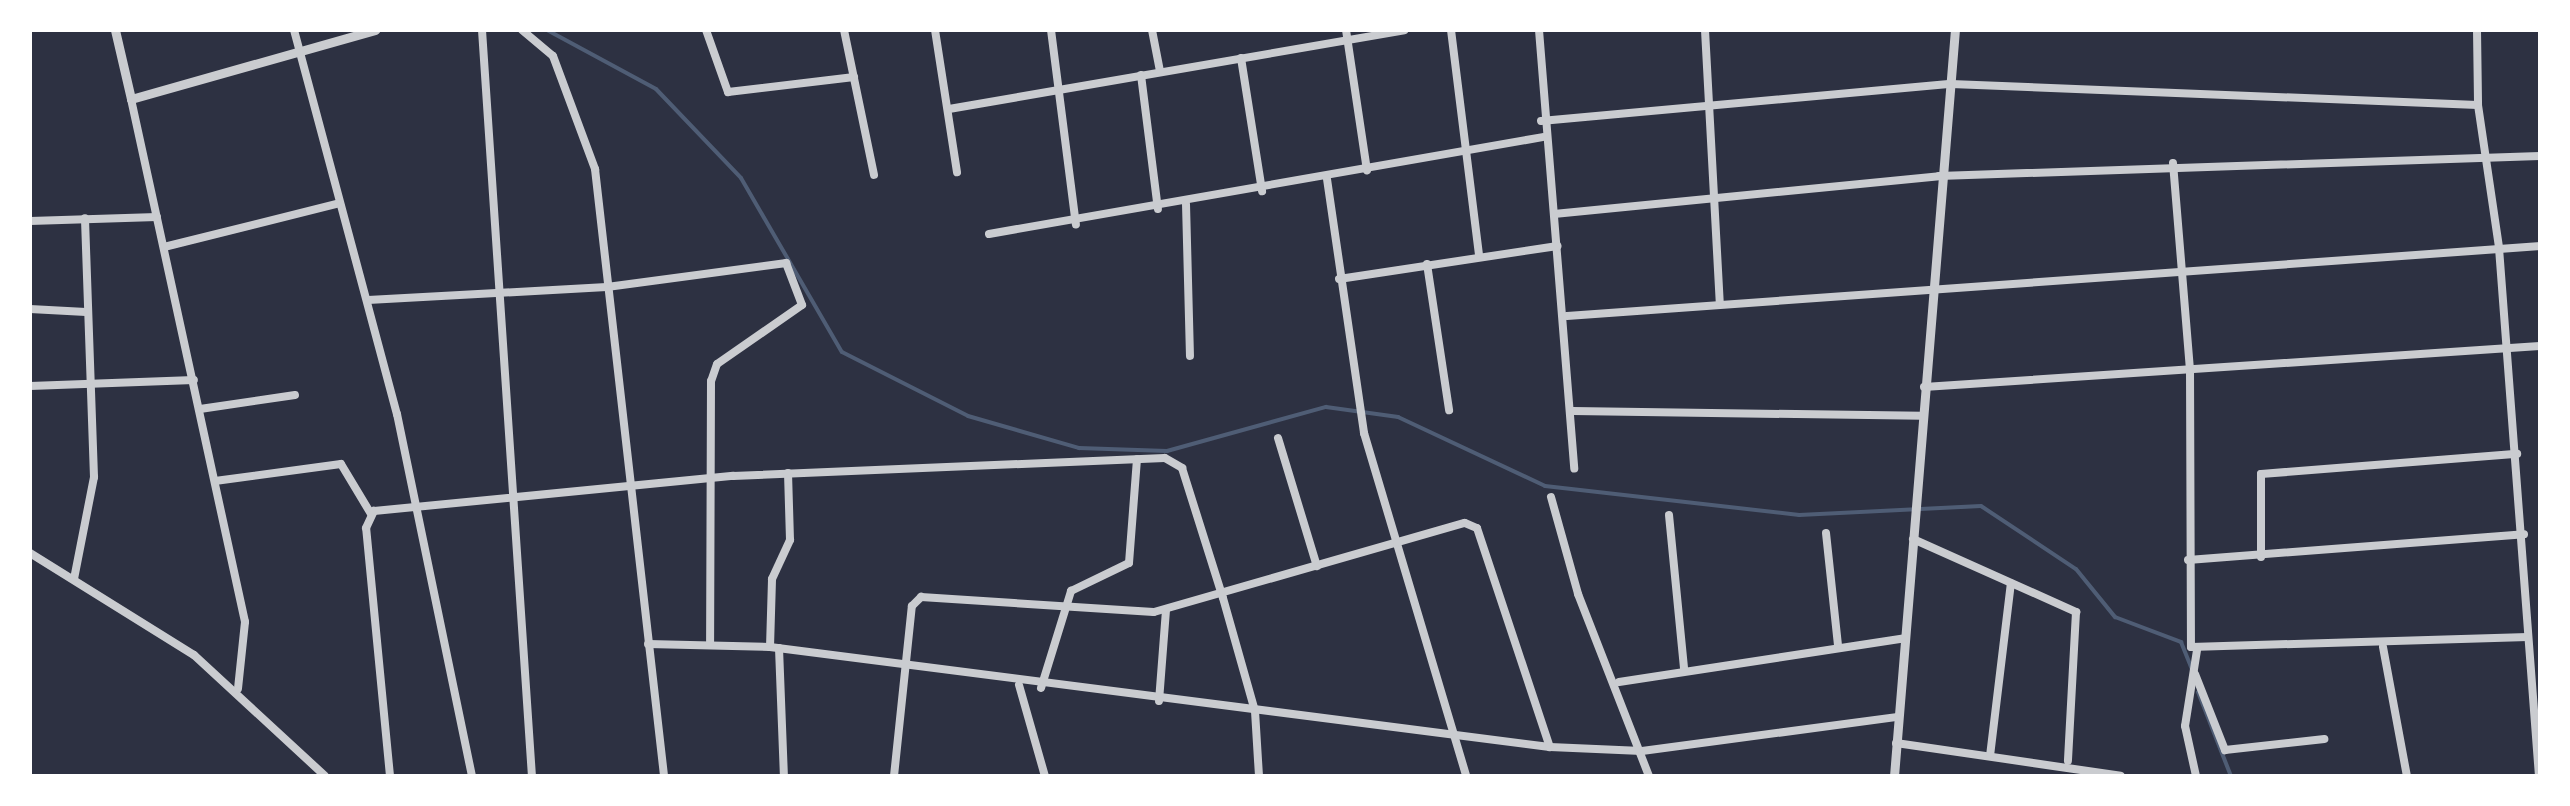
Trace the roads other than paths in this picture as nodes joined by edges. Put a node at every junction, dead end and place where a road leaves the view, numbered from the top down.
1 (115, 30) edge
2 (294, 30) edge
3 (375, 30) edge
4 (482, 30) edge
5 (522, 30) edge
6 (706, 30) edge
7 (844, 30) edge
8 (934, 30) edge
9 (1051, 30) edge
10 (1152, 30) edge
11 (1404, 30) edge
12 (1451, 30) edge
13 (1539, 30) edge
14 (1705, 30) edge
15 (1955, 30) edge
16 (2477, 30) edge
17 (1346, 35) edge
18 (299, 52) junction
19 (1241, 58) junction
20 (1160, 72) junction
21 (1142, 75) junction
22 (854, 77) junction
23 (1951, 84) junction
24 (1060, 89) junction
25 (132, 99) junction
26 (1707, 105) junction
27 (2478, 106) junction
28 (948, 109) junction
29 (1541, 121) junction
30 (1543, 137) junction
31 (1463, 148) junction
32 (2484, 154) junction
33 (2540, 156) edge
34 (2173, 163) junction
35 (1367, 170) junction
36 (957, 172) dead end
37 (874, 175) dead end
38 (1939, 176) junction
39 (1327, 178) junction
40 (1262, 191) junction
41 (340, 203) junction
42 (1715, 203) junction
43 (1186, 204) junction
44 (1158, 210) junction
45 (1554, 214) junction
46 (158, 216) junction
47 (84, 218) junction
48 (30, 221) edge
49 (1076, 224) junction
50 (990, 234) dead end
51 (1558, 246) junction
52 (2540, 246) edge
53 (164, 247) junction
54 (2499, 248) junction
55 (1480, 256) junction
56 (1428, 264) junction
57 (2183, 271) junction
58 (1338, 279) junction
59 (608, 286) junction
60 (1933, 286) junction
61 (506, 292) junction
62 (368, 300) junction
63 (1720, 304) junction
64 (30, 309) edge
65 (86, 312) junction
66 (1567, 316) junction
67 (2540, 346) edge
68 (2506, 348) junction
69 (1190, 356) dead end
70 (2190, 370) junction
71 (194, 380) junction
72 (30, 386) edge
73 (90, 386) junction
74 (1924, 387) junction
75 (296, 395) dead end
76 (200, 409) junction
77 (1450, 410) dead end
78 (1573, 411) junction
79 (1922, 416) junction
80 (1278, 438) dead end
81 (2517, 454) junction
82 (1137, 459) junction
83 (1574, 468) dead end
84 (788, 473) junction
85 (708, 478) junction
86 (215, 481) junction
87 (628, 486) junction
88 (518, 496) junction
89 (1551, 497) dead end
90 (415, 506) junction
91 (371, 514) junction
92 (1669, 516) dead end
93 (1826, 533) dead end
94 (2524, 534) junction
95 (1913, 539) junction
96 (1397, 540) junction
97 (30, 552) edge
98 (2261, 557) junction
99 (2188, 560) junction
100 (1316, 566) junction
101 (2527, 575) junction
102 (2540, 575) edge
103 (74, 579) junction
104 (2011, 583) junction
105 (1224, 598) junction
106 (1064, 604) junction
107 (1166, 610) junction
108 (2528, 637) junction
109 (1905, 638) junction
110 (710, 642) junction
111 (648, 644) junction
112 (1838, 646) junction
113 (2383, 647) junction
114 (775, 648) junction
115 (2197, 650) junction
116 (903, 666) junction
117 (1684, 669) junction
118 (2195, 674) junction
119 (1619, 682) junction
120 (1020, 685) junction
121 (1042, 688) junction
122 (238, 689) junction
123 (1159, 701) junction
124 (1254, 712) junction
125 (1898, 717) junction
126 (2324, 740) dead end
127 (1460, 741) junction
128 (1896, 743) junction
129 (1550, 747) junction
130 (1642, 751) junction
131 (1990, 756) junction
132 (2068, 761) junction
133 (325, 776) edge
134 (390, 776) edge
135 (472, 776) edge
136 (532, 776) edge
137 (664, 776) edge
138 (784, 776) edge
139 (894, 776) edge
140 (1045, 776) edge
141 (1259, 776) edge
142 (1466, 776) edge
143 (1649, 776) edge
144 (1894, 776) edge
145 (2121, 776) edge
146 (2196, 776) edge
147 (2407, 776) edge
148 (2539, 776) edge

1 - 25 street
2 - 18 street
3 - 18 street
4 - 61 street
5 - 59 street
6 - 22 street
7 - 22 street
8 - 28 street
9 - 24 street
10 - 20 street
11 - 17 street
12 - 31 street
13 - 29 street
14 - 26 street
15 - 23 street
16 - 27 street
17 - 19 street
17 - 35 street
18 - 25 street
18 - 41 street
19 - 20 street
19 - 40 street
20 - 21 street
21 - 24 street
21 - 44 street
22 - 37 street
23 - 26 street
23 - 27 street
23 - 38 street
24 - 28 street
24 - 49 street
25 - 46 street
26 - 29 street
26 - 42 street
27 - 32 street
28 - 36 street
29 - 30 street
30 - 31 street
30 - 45 street
31 - 35 street
31 - 55 street
32 - 33 street
32 - 34 street
32 - 54 street
34 - 38 street
34 - 57 street
35 - 39 street
38 - 42 street
38 - 60 street
39 - 40 street
39 - 58 street
40 - 43 street
41 - 53 street
41 - 62 street
42 - 45 street
42 - 63 street
43 - 44 street
43 - 69 street
44 - 49 street
45 - 51 street
46 - 47 street
46 - 53 street
47 - 48 street
47 - 65 street
49 - 50 street
51 - 55 street
51 - 66 street
52 - 54 street
53 - 71 street
54 - 57 street
54 - 68 street
55 - 56 street
56 - 58 street
56 - 77 street
57 - 60 street
57 - 70 street
58 - 96 street
59 - 61 street
59 - 85 street
59 - 87 street
60 - 63 street
60 - 74 street
61 - 62 street
61 - 88 street
62 - 90 street
63 - 66 street
64 - 65 street
65 - 73 street
66 - 78 street
67 - 68 street
68 - 70 street
68 - 81 street
70 - 74 street
70 - 99 street
71 - 73 street
71 - 76 street
72 - 73 street
73 - 103 street
74 - 79 street
75 - 76 street
76 - 86 street
78 - 79 street
78 - 83 street
79 - 95 street
80 - 100 street
81 - 94 street
81 - 98 street
82 - 84 street
82 - 105 street
82 - 106 street
84 - 85 street
84 - 114 street
85 - 87 street
85 - 110 street
86 - 91 street
86 - 122 street
87 - 88 street
87 - 111 street
88 - 90 street
88 - 136 street
89 - 119 street
90 - 91 street
90 - 135 street
91 - 134 street
92 - 117 street
93 - 112 street
94 - 98 street
94 - 101 street
95 - 104 street
95 - 109 street
96 - 100 street
96 - 127 street
96 - 129 street
97 - 103 street
98 - 99 street
99 - 115 street
100 - 105 street
101 - 102 street
101 - 108 street
103 - 122 street
104 - 131 street
104 - 132 street
105 - 107 street
105 - 124 street
106 - 107 street
106 - 116 street
106 - 121 street
107 - 123 street
108 - 113 street
108 - 148 street
109 - 112 street
109 - 125 street
110 - 111 street
110 - 114 street
111 - 137 street
112 - 117 street
113 - 115 street
113 - 147 street
114 - 116 street
114 - 138 street
115 - 118 street
116 - 120 street
116 - 139 street
117 - 119 street
118 - 126 street
118 - 146 street
119 - 130 street
120 - 121 street
120 - 140 street
121 - 123 street
122 - 133 street
123 - 124 street
124 - 127 street
124 - 141 street
125 - 128 street
125 - 130 street
127 - 129 street
127 - 142 street
128 - 131 street
128 - 144 street
129 - 130 street
130 - 143 street
131 - 132 street
132 - 145 street

